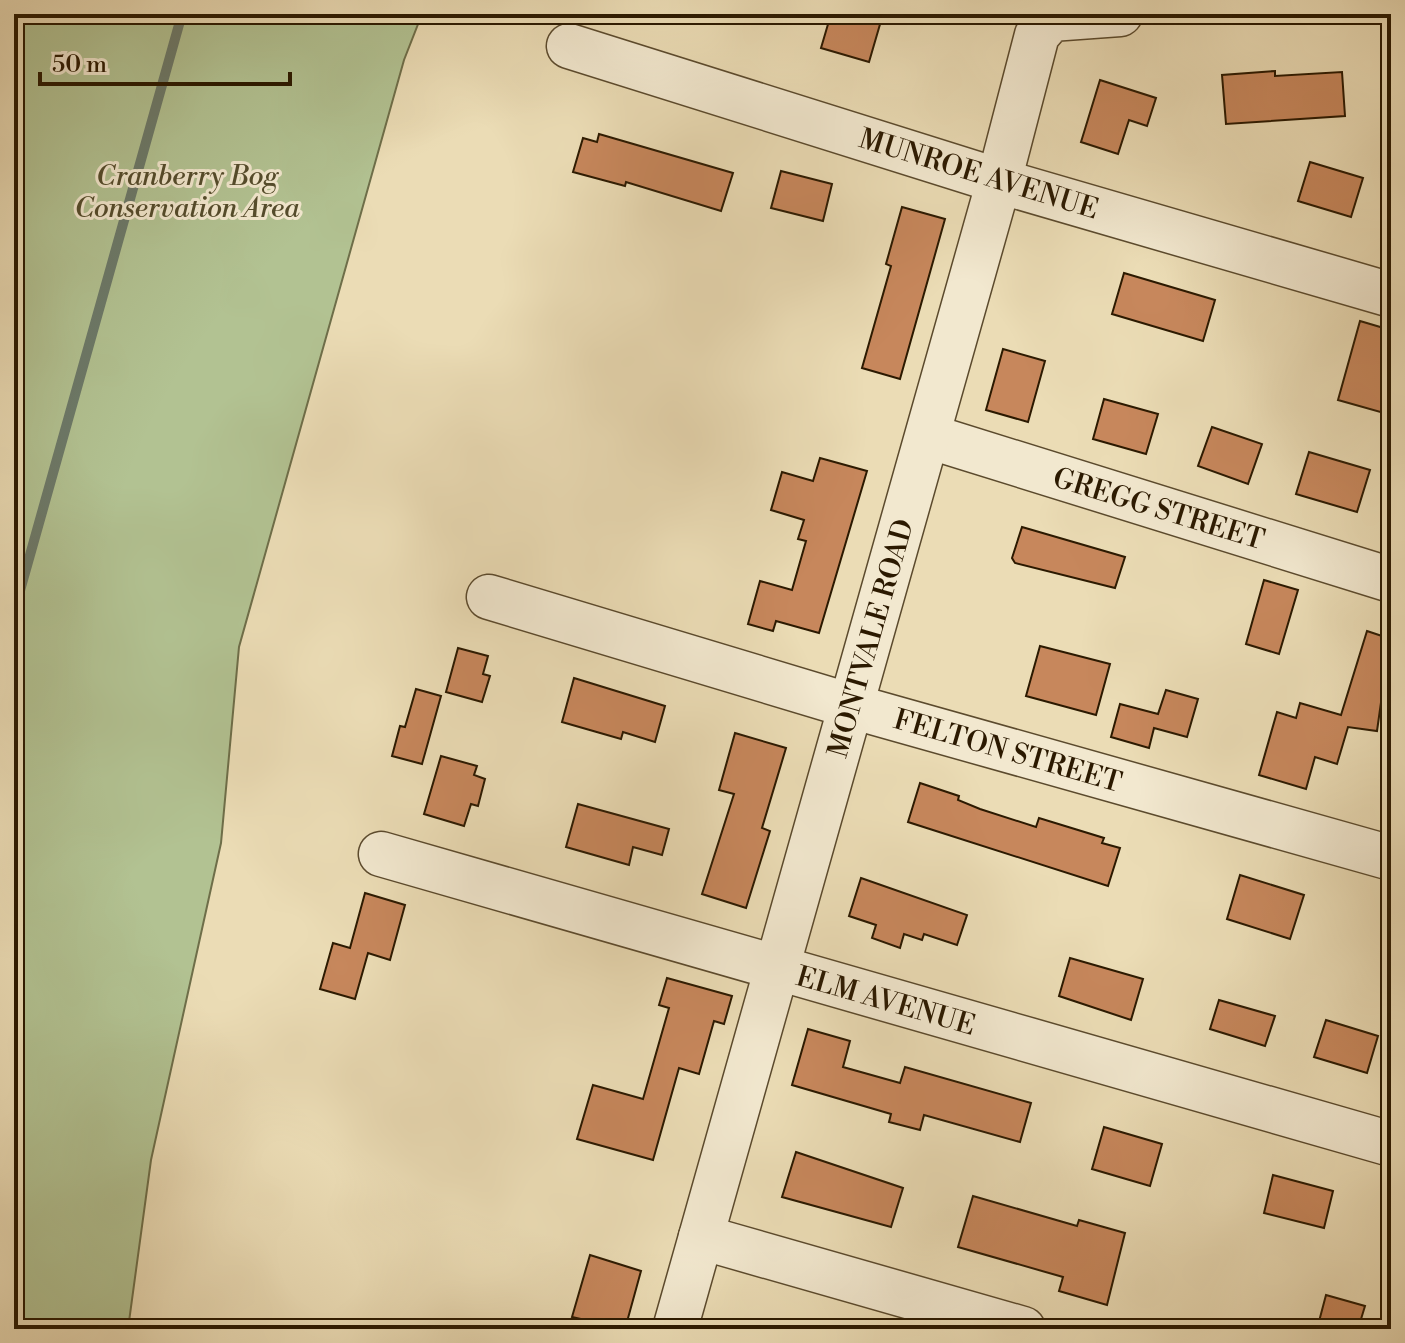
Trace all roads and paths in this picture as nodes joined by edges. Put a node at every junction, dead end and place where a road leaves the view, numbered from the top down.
1 (1120, 14) edge
2 (1045, 18) edge
3 (569, 46) dead end
4 (999, 181) junction
5 (1391, 295) edge
6 (928, 436) junction
7 (1391, 580) edge
8 (489, 597) dead end
9 (851, 706) junction
10 (381, 854) dead end
11 (1391, 858) edge
12 (777, 970) junction
13 (1391, 1144) edge
14 (701, 1237) junction
15 (675, 1329) edge
16 (1023, 1329) edge

1 - 2 street, MONTVALE ROAD
2 - 4 street, MONTVALE ROAD
3 - 4 street, MUNROE AVENUE
4 - 5 street, MUNROE AVENUE
4 - 6 street, MONTVALE ROAD
6 - 7 street, GREGG STREET
6 - 9 street, MONTVALE ROAD
8 - 9 street, FELTON STREET
9 - 11 street, FELTON STREET
9 - 12 street, MONTVALE ROAD
10 - 12 street, ELM AVENUE
12 - 13 street, ELM AVENUE
12 - 14 street, MONTVALE ROAD
14 - 15 street, MONTVALE ROAD
14 - 16 street

